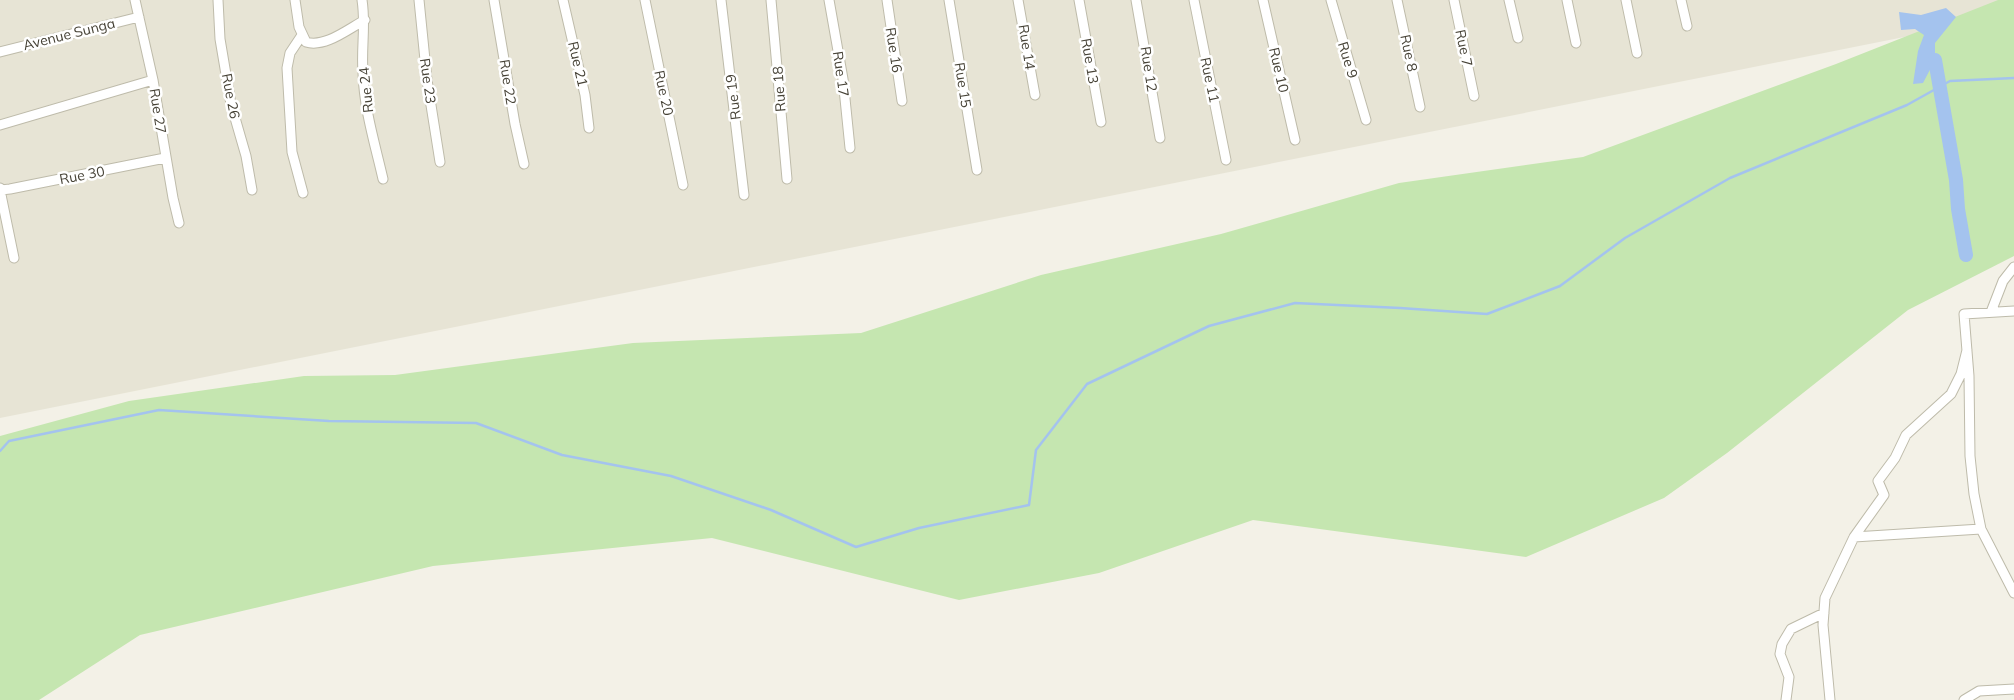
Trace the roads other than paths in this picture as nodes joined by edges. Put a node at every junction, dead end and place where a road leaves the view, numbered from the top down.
1 (135, 0) edge
2 (218, 0) edge
3 (295, 0) edge
4 (362, 0) edge
5 (419, 0) edge
6 (494, 0) edge
7 (563, 0) edge
8 (645, 0) edge
9 (721, 0) edge
10 (771, 0) edge
11 (829, 0) edge
12 (887, 0) edge
13 (949, 0) edge
14 (1018, 0) edge
15 (1079, 0) edge
16 (1136, 0) edge
17 (1194, 0) edge
18 (1263, 0) edge
19 (1331, 0) edge
20 (1397, 0) edge
21 (1454, 0) edge
22 (1509, 0) edge
23 (1567, 0) edge
24 (1626, 0) edge
25 (1681, 0) edge
26 (139, 17) junction
27 (365, 20) junction
28 (1687, 26) dead end
29 (302, 35) junction
30 (1518, 38) dead end
31 (1576, 43) dead end
32 (0, 52) edge
33 (1637, 53) dead end
34 (153, 80) junction
35 (1035, 95) dead end
36 (1474, 96) dead end
37 (902, 100) dead end
38 (1420, 107) dead end
39 (1366, 120) dead end
40 (1101, 122) dead end
41 (0, 125) edge
42 (588, 128) dead end
43 (1160, 138) dead end
44 (1295, 140) dead end
45 (850, 148) dead end
46 (166, 158) junction
47 (1226, 160) dead end
48 (440, 162) dead end
49 (524, 164) dead end
50 (977, 170) dead end
51 (787, 179) dead end
52 (383, 180) dead end
53 (682, 185) dead end
54 (0, 190) edge
55 (252, 190) dead end
56 (303, 193) dead end
57 (744, 195) dead end
58 (179, 222) dead end
59 (14, 258) dead end
60 (2014, 267) edge
61 (2014, 311) edge
62 (1991, 312) junction
63 (1967, 350) junction
64 (1981, 529) junction
65 (1854, 537) junction
66 (2014, 592) edge
67 (1824, 613) junction
68 (2014, 689) edge
69 (1975, 696) edge
70 (1786, 700) edge
71 (1830, 700) edge
72 (1964, 700) edge

1 - 26 street, Rue 27
2 - 55 street, Rue 26
3 - 29 street
4 - 27 street, Rue 24
5 - 48 street, Rue 23
6 - 49 street, Rue 22
7 - 42 street, Rue 21
8 - 53 street, Rue 20
9 - 57 street, Rue 19
10 - 51 street, Rue 18
11 - 45 street, Rue 17
12 - 37 street, Rue 16
13 - 50 street, Rue 15
14 - 35 street, Rue 14
15 - 40 street, Rue 13
16 - 43 street, Rue 12
17 - 47 street, Rue 11
18 - 44 street, Rue 10
19 - 39 street, Rue 9
20 - 38 street, Rue 8
21 - 36 street, Rue 7
22 - 30 street
23 - 31 street
24 - 33 street
25 - 28 street
26 - 32 street, Avenue Sunga
26 - 34 street, Rue 27
27 - 29 street
27 - 52 street, Rue 24
29 - 56 street
34 - 41 street
34 - 46 street, Rue 27
46 - 54 street, Rue 30
46 - 58 street, Rue 27
54 - 59 street
60 - 62 street
61 - 62 street
62 - 63 street
63 - 64 street
63 - 65 street
64 - 65 street
64 - 66 street
65 - 67 street
67 - 70 street
67 - 71 street
68 - 69 street
69 - 72 street

